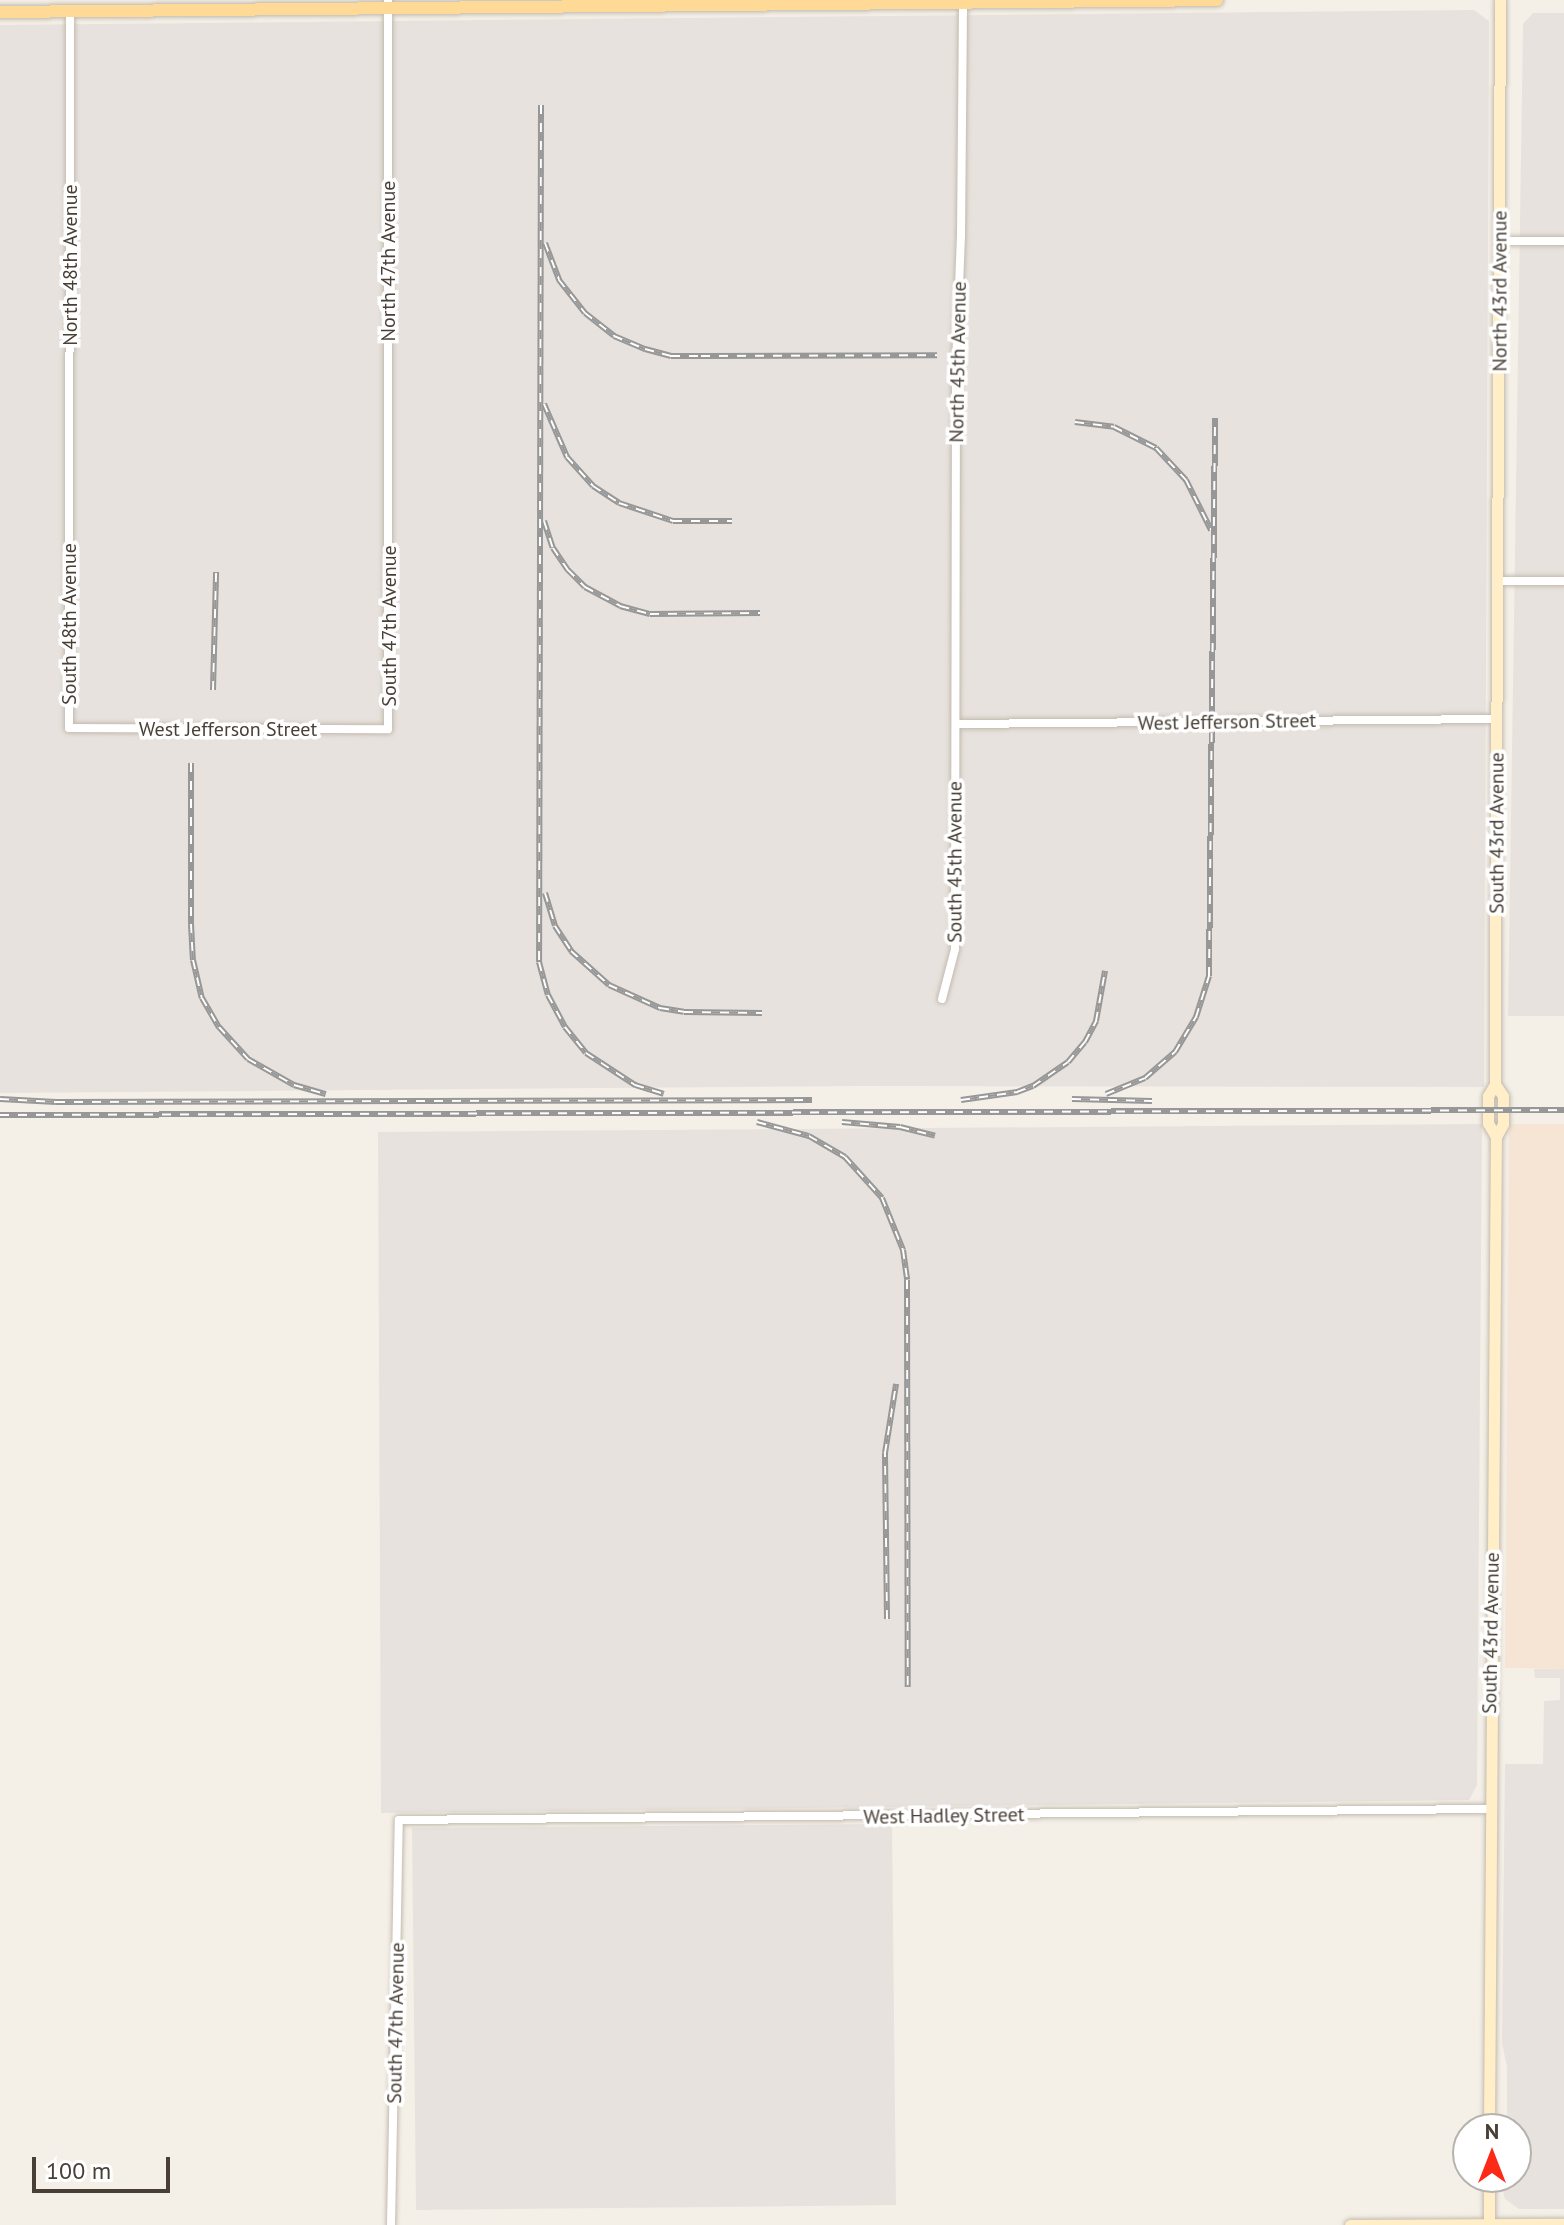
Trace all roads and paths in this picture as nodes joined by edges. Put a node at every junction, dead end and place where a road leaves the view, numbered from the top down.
1 (1217, 0) edge
2 (1500, 0) edge
3 (963, 1) edge
4 (388, 4) edge
5 (70, 10) junction
6 (0, 12) edge
7 (1501, 241) junction
8 (1564, 241) edge
9 (69, 520) joint
10 (389, 523) joint
11 (1499, 581) junction
12 (1564, 581) edge
13 (1497, 719) junction
14 (956, 724) junction
15 (69, 728) joint
16 (388, 729) joint
17 (942, 999) dead end
18 (1489, 1809) junction
19 (399, 1820) joint
20 (1489, 2113) edge
21 (1489, 2193) edge
22 (1489, 2224) edge
23 (1564, 2224) edge
24 (391, 2225) edge
25 (1350, 2225) edge

1 - 3 main road
2 - 7 main road, North 43rd Avenue
3 - 4 main road
3 - 14 street, North 45th Avenue
4 - 5 main road
4 - 10 street, North 47th Avenue
5 - 6 main road
5 - 9 street, North 48th Avenue
7 - 8 street
7 - 11 main road, North 43rd Avenue
9 - 15 street, South 48th Avenue
10 - 16 street, South 47th Avenue
11 - 12 street
11 - 13 main road, South 43rd Avenue
13 - 14 street, West Jefferson Street
13 - 18 main road, South 43rd Avenue
14 - 17 street, South 45th Avenue
15 - 16 street, West Jefferson Street
18 - 19 street, West Hadley Street
18 - 20 main road, South 43rd Avenue
19 - 24 street, South 47th Avenue
21 - 22 main road
22 - 23 main road
22 - 25 main road

